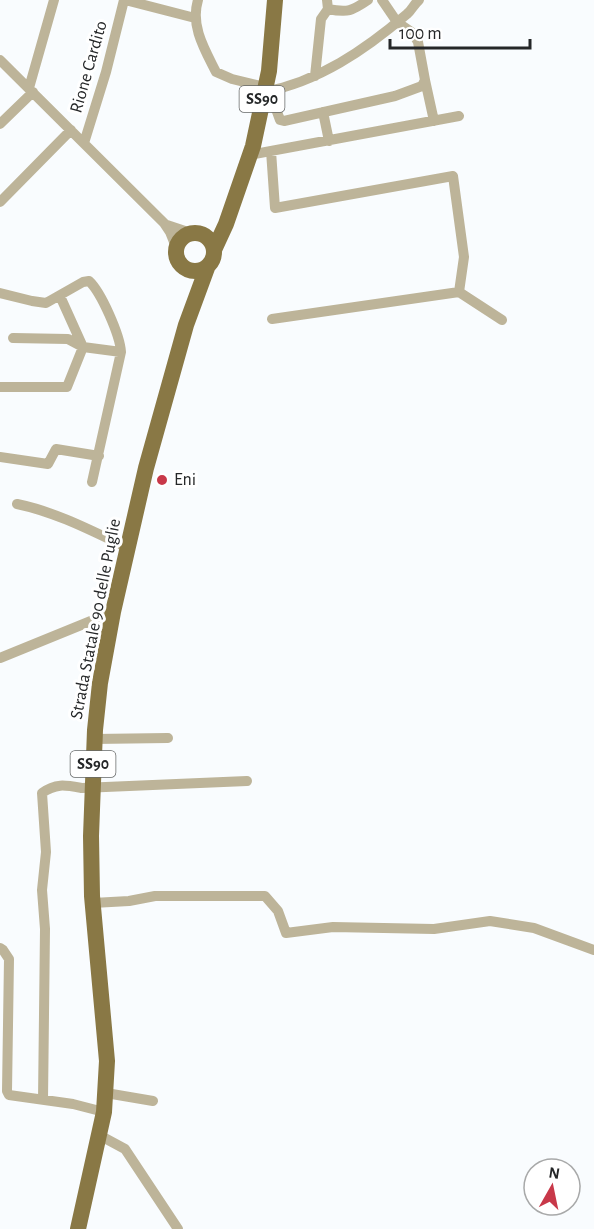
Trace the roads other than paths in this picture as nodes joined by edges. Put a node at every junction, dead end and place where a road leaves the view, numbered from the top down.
1 (54, 0) edge
2 (125, 0) edge
3 (198, 0) edge
4 (275, 0) edge
5 (368, 0) edge
6 (382, 0) edge
7 (417, 1) edge
8 (328, 4) edge
9 (195, 18) junction
10 (397, 21) junction
11 (0, 60) edge
12 (315, 76) junction
13 (425, 80) junction
14 (31, 90) junction
15 (263, 94) junction
16 (323, 112) junction
17 (459, 117) dead end
18 (434, 121) junction
19 (0, 124) edge
20 (71, 130) junction
21 (329, 141) junction
22 (84, 143) junction
23 (271, 151) junction
24 (249, 155) junction
25 (234, 196) junction
26 (0, 202) edge
27 (164, 223) junction
28 (197, 234) junction
29 (176, 247) junction
30 (214, 250) junction
31 (184, 268) junction
32 (207, 268) junction
33 (459, 292) junction
34 (0, 293) edge
35 (60, 296) junction
36 (192, 308) junction
37 (272, 319) dead end
38 (502, 320) dead end
39 (13, 338) dead end
40 (83, 347) junction
41 (121, 352) junction
42 (0, 387) edge
43 (99, 456) junction
44 (0, 457) edge
45 (92, 482) dead end
46 (17, 504) dead end
47 (128, 548) junction
48 (113, 612) junction
49 (0, 658) edge
50 (168, 738) dead end
51 (94, 739) junction
52 (247, 781) dead end
53 (92, 788) junction
54 (93, 903) junction
55 (0, 948) edge
56 (594, 950) edge
57 (105, 1093) junction
58 (43, 1100) junction
59 (153, 1101) dead end
60 (105, 1112) junction
61 (99, 1135) junction
62 (78, 1229) edge
63 (178, 1229) edge

1 - 14 street
2 - 9 street, Rione Cardito
2 - 22 street, Rione Cardito
3 - 9 street
4 - 15 main road, Strada Statale 90 delle Puglie / SS90
5 - 8 street
6 - 10 street
7 - 10 street
8 - 12 street
9 - 15 street
10 - 12 street
10 - 13 street
11 - 14 street, Rione Cardito
12 - 15 street
13 - 16 street
13 - 18 street
14 - 19 street
14 - 20 street, Rione Cardito
15 - 16 street
15 - 24 main road, Strada Statale 90 delle Puglie / SS90
16 - 21 street
17 - 18 street
18 - 21 street
20 - 22 street, Rione Cardito
20 - 26 street
21 - 23 street
22 - 27 street, Rione Cardito
23 - 24 street
23 - 33 street
24 - 25 main road, Strada Statale 90 delle Puglie / SS90
25 - 28 main road, Strada Statale 90 delle Puglie / SS90
25 - 30 main road, Strada Statale 90 delle Puglie / SS90
27 - 28 street, Rione Cardito
27 - 29 street, Rione Cardito
28 - 29 main road, Strada Statale 90 delle Puglie / SS90
28 - 30 main road
29 - 31 main road, Strada Statale 90 delle Puglie / SS90
30 - 32 main road, Strada Statale 90 delle Puglie / SS90
31 - 32 main road
31 - 36 main road, Strada Statale 90 delle Puglie / SS90
32 - 36 main road, Strada Statale 90 delle Puglie / SS90
33 - 37 street
33 - 38 street
34 - 35 street
35 - 40 street
35 - 41 street
36 - 47 main road, Strada Statale 90 delle Puglie / SS90
39 - 40 street
40 - 41 street
40 - 42 street
41 - 43 street
43 - 44 street
43 - 45 street
46 - 47 street
47 - 48 main road, Strada Statale 90 delle Puglie / SS90
48 - 49 street
48 - 51 main road, Strada Statale 90 delle Puglie / SS90
50 - 51 street
51 - 53 main road, Strada Statale 90 delle Puglie / SS90
52 - 53 street
53 - 54 main road, Strada Statale 90 delle Puglie / SS90
53 - 58 street
54 - 56 street
54 - 57 main road, Strada Statale 90 delle Puglie / SS90
55 - 58 street
57 - 59 street
57 - 60 main road, Strada Statale 90 delle Puglie / SS90
58 - 60 street
60 - 61 main road, Strada Statale 90 delle Puglie / SS90
61 - 62 main road, Strada Statale 90 delle Puglie / SS90
61 - 63 street

